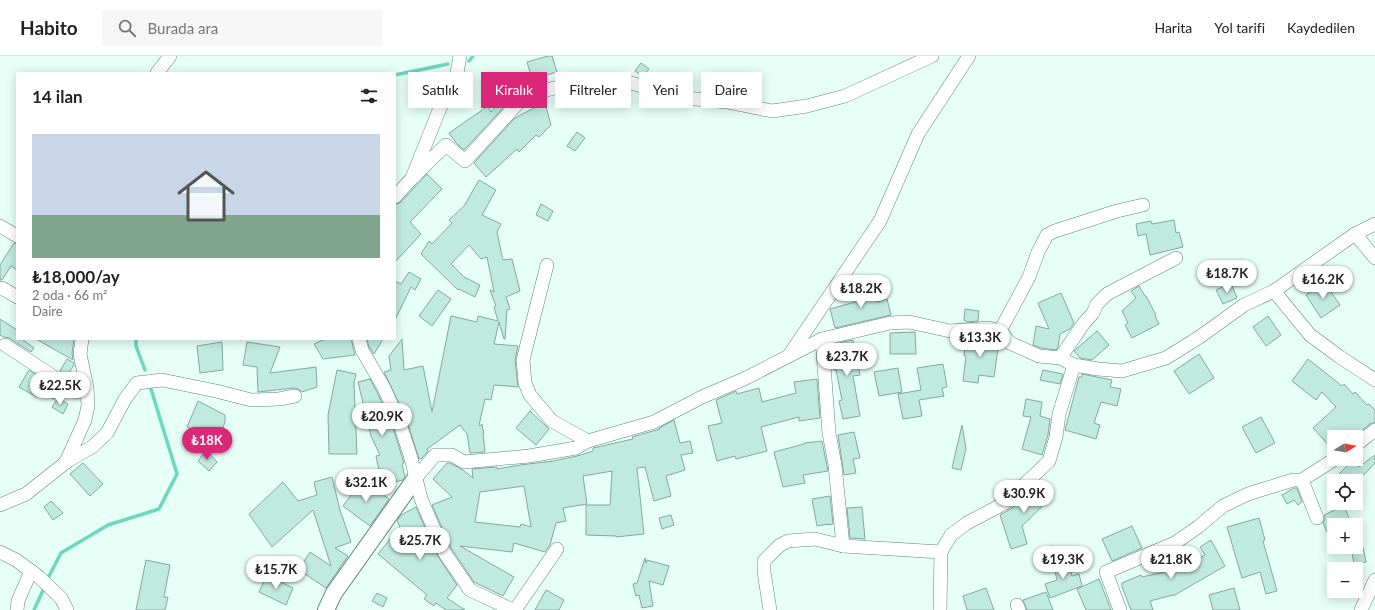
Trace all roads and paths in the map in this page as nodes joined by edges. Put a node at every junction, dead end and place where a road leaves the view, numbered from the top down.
1 (170, 56) edge
2 (460, 56) edge
3 (932, 56) edge
4 (969, 56) edge
5 (158, 72) edge
6 (412, 178) junction
7 (396, 196) edge
8 (1143, 205) dead end
9 (1375, 224) edge
10 (0, 226) edge
11 (1355, 234) junction
12 (16, 235) edge
13 (1176, 258) dead end
14 (1375, 258) edge
15 (547, 265) dead end
16 (2, 288) dead end
17 (1274, 291) junction
18 (16, 296) edge
19 (1000, 331) junction
20 (822, 339) junction
21 (82, 340) edge
22 (359, 340) edge
23 (6, 345) dead end
24 (790, 354) junction
25 (1060, 358) junction
26 (1074, 365) junction
27 (1375, 380) edge
28 (86, 385) junction
29 (295, 396) dead end
30 (1375, 430) edge
31 (1363, 439) edge
32 (588, 441) junction
33 (66, 462) junction
34 (1327, 464) edge
35 (415, 479) junction
36 (1302, 480) junction
37 (0, 505) edge
38 (1317, 518) dead end
39 (843, 546) junction
40 (557, 549) dead end
41 (0, 552) edge
42 (941, 552) junction
43 (35, 574) junction
44 (1375, 580) edge
45 (17, 610) edge
46 (67, 610) edge
47 (326, 610) edge
48 (514, 610) edge
49 (770, 610) edge
50 (940, 610) edge
51 (1120, 610) edge
52 (1361, 610) edge

1 - 5 street
2 - 6 street
3 - 6 street
4 - 24 street
6 - 7 street
8 - 19 street
9 - 11 street
10 - 12 street
11 - 14 street
11 - 17 street
13 - 25 street
15 - 32 street
16 - 18 street
17 - 26 street
17 - 27 street
19 - 20 street
19 - 25 street
20 - 24 street
20 - 39 street
21 - 28 street
22 - 35 street
23 - 28 street
24 - 32 street
25 - 26 street
26 - 42 street
28 - 33 street
29 - 33 street
30 - 31 street
32 - 35 street
33 - 37 street
34 - 36 street
35 - 47 street
35 - 48 street
36 - 38 street
36 - 51 street
39 - 42 street
39 - 49 street
40 - 48 street
41 - 43 street
42 - 50 street
43 - 45 street
43 - 46 street
44 - 52 street

